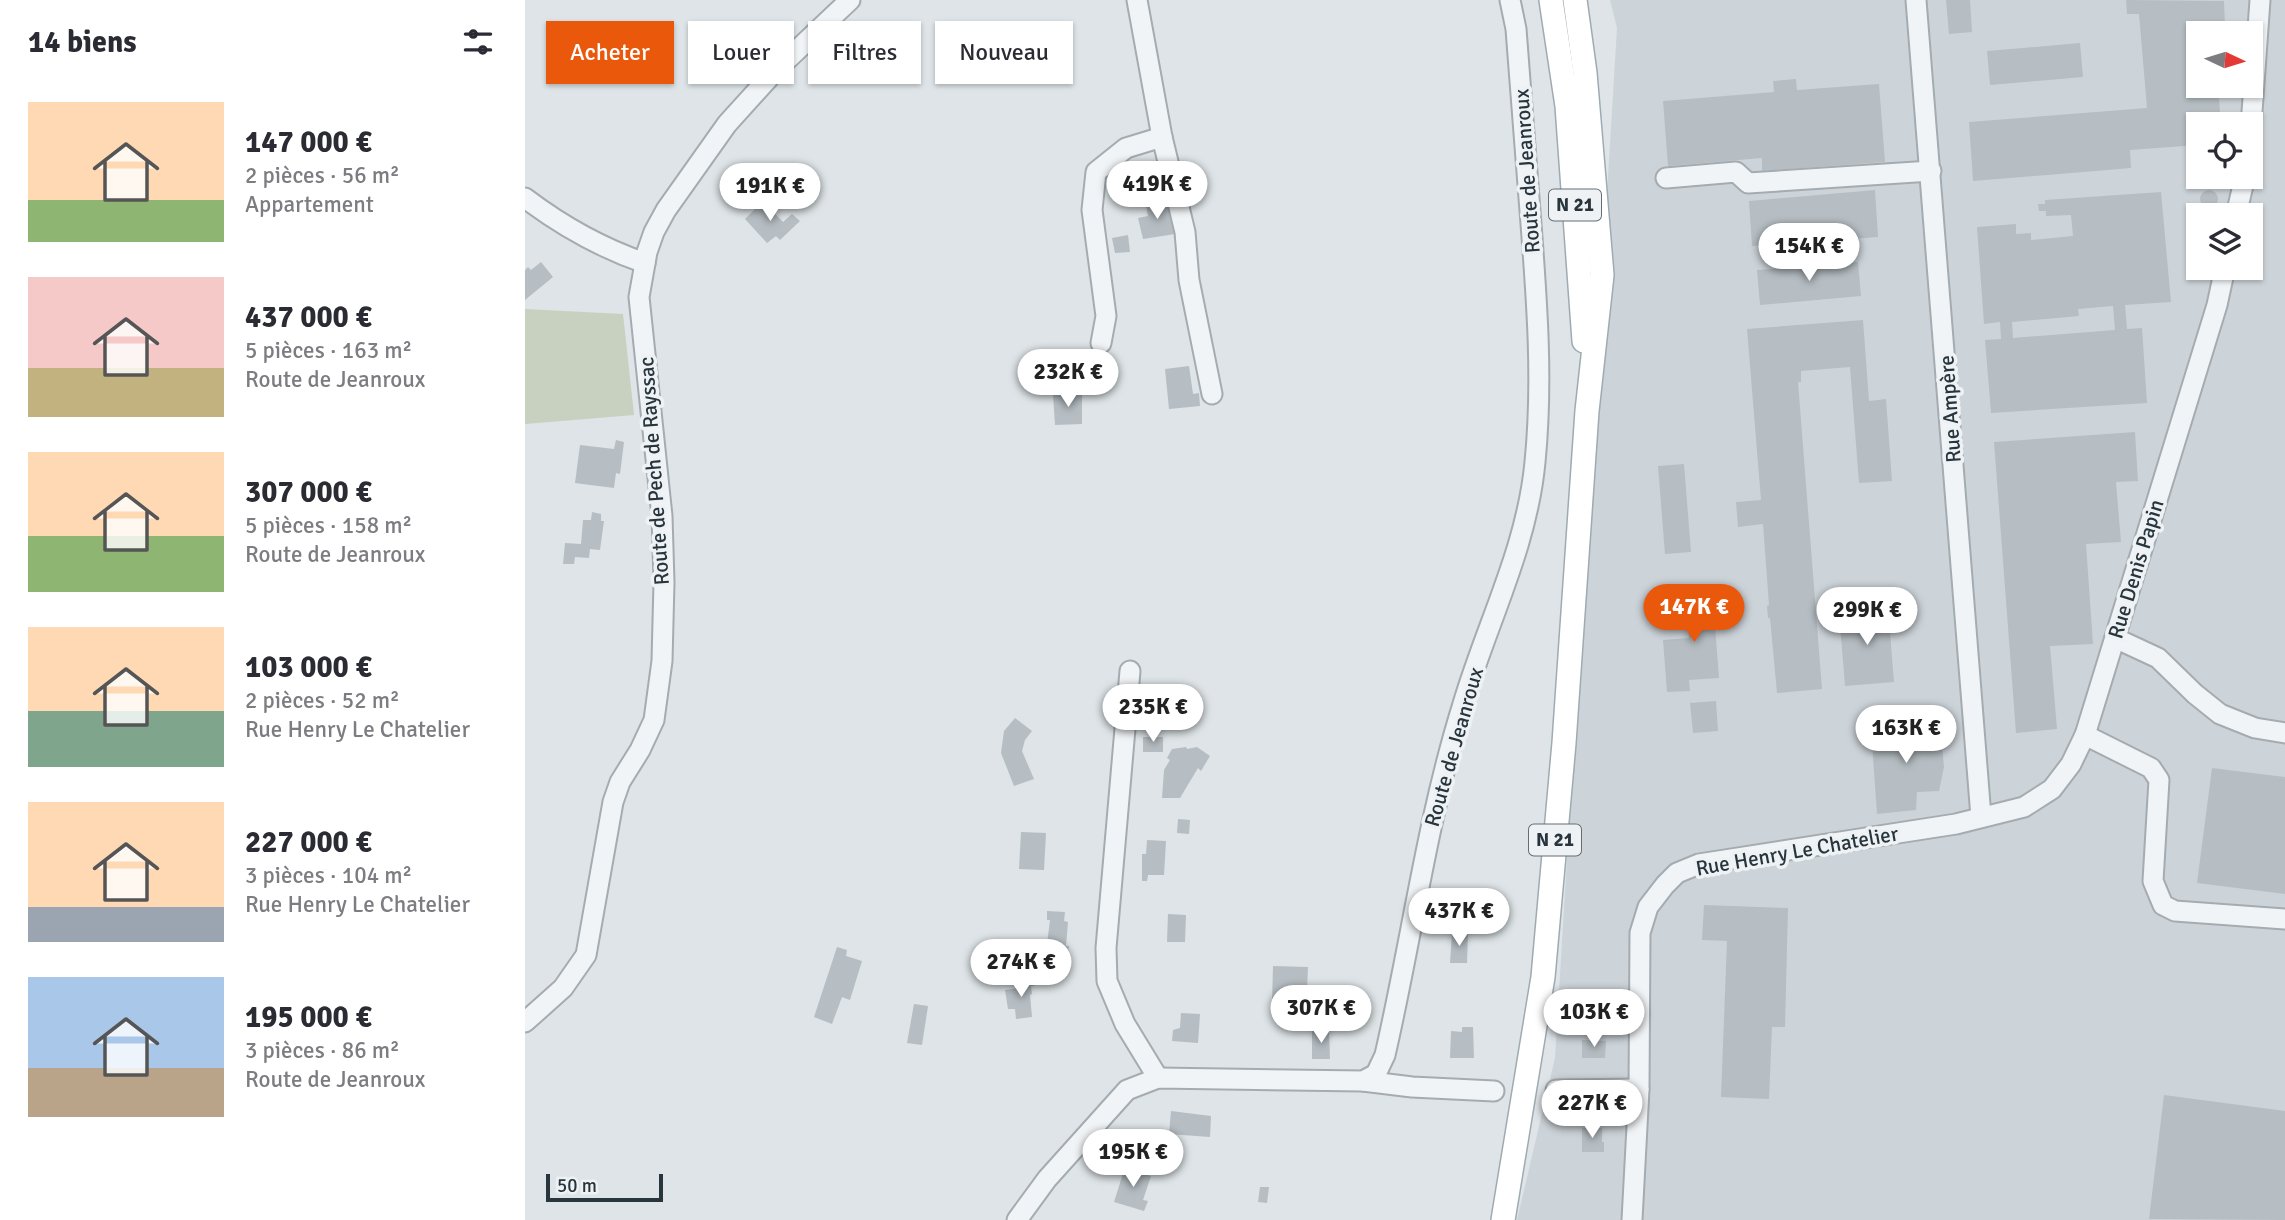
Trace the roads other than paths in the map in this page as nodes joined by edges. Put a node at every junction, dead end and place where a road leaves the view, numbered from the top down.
1 (850, 0) edge
2 (1137, 0) edge
3 (1510, 0) edge
4 (1551, 0) edge
5 (1575, 0) edge
6 (1916, 0) edge
7 (2260, 0) edge
8 (2252, 112) edge
9 (1162, 136) junction
10 (1931, 171) junction
11 (1666, 178) dead end
12 (525, 198) edge
13 (645, 262) junction
14 (2222, 280) edge
15 (1101, 343) dead end
16 (1212, 394) dead end
17 (1587, 411) junction
18 (2115, 638) junction
19 (1130, 671) dead end
20 (2285, 733) edge
21 (2085, 735) junction
22 (1981, 817) junction
23 (2285, 919) edge
24 (525, 1022) edge
25 (1158, 1078) junction
26 (1363, 1082) junction
27 (1639, 1089) junction
28 (1556, 1090) dead end
29 (1494, 1091) dead end
30 (1017, 1220) edge
31 (1503, 1220) edge
32 (1632, 1220) edge

1 - 13 street, Route de Pech de Rayssac
2 - 9 street
3 - 26 street, Route de Jeanroux
4 - 17 main road, N 21
5 - 17 main road, N 21
6 - 10 street, Rue Ampère
7 - 8 street
9 - 15 street
9 - 16 street
10 - 11 street
10 - 22 street, Rue Ampère
12 - 13 street
13 - 24 street, Route de Pech de Rayssac
14 - 18 street, Rue Denis Papin
17 - 31 main road, N 21
18 - 20 street
18 - 21 street, Rue Denis Papin
19 - 25 street
21 - 22 street, Rue Denis Papin
21 - 23 street
22 - 27 street, Rue Henry Le Chatelier
25 - 26 street
25 - 30 street
26 - 29 street
27 - 28 street
27 - 32 street, Rue Henry Le Chatelier

